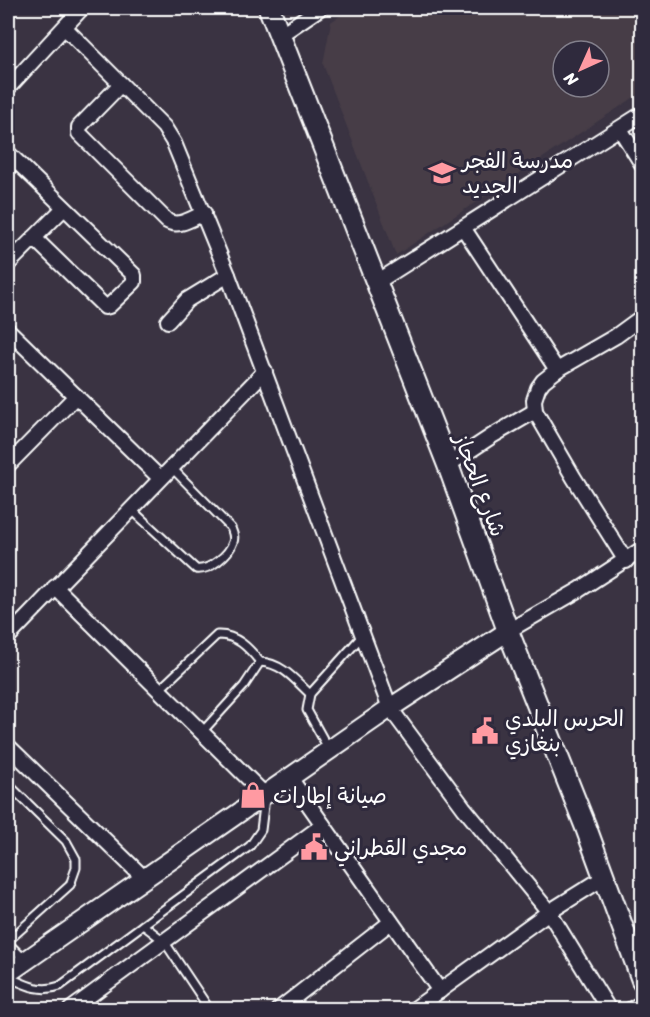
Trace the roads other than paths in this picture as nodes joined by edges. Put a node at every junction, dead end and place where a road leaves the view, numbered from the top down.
1 (82, 8) edge
2 (269, 8) edge
3 (320, 8) edge
4 (65, 28) junction
5 (280, 35) junction
6 (121, 84) junction
7 (8, 88) edge
8 (642, 114) edge
9 (620, 129) junction
10 (8, 153) edge
11 (642, 164) edge
12 (64, 208) junction
13 (204, 213) junction
14 (464, 229) junction
15 (34, 238) junction
16 (8, 264) edge
17 (228, 275) junction
18 (377, 282) junction
19 (642, 317) edge
20 (168, 321) dead end
21 (8, 330) edge
22 (557, 370) junction
23 (265, 371) junction
24 (76, 396) junction
25 (535, 411) junction
26 (8, 465) edge
27 (448, 465) junction
28 (171, 467) junction
29 (160, 478) junction
30 (131, 509) junction
31 (642, 549) edge
32 (626, 561) junction
33 (55, 587) junction
34 (508, 631) junction
35 (362, 636) junction
36 (8, 637) edge
37 (260, 662) junction
38 (159, 690) junction
39 (309, 694) junction
40 (390, 708) junction
41 (202, 732) junction
42 (8, 746) edge
43 (330, 750) junction
44 (290, 778) junction
45 (8, 784) edge
46 (265, 795) junction
47 (323, 825) junction
48 (605, 877) junction
49 (144, 878) junction
50 (549, 912) junction
51 (391, 922) junction
52 (142, 925) junction
53 (164, 941) junction
54 (8, 942) edge
55 (25, 961) junction
56 (8, 975) edge
57 (642, 980) edge
58 (440, 991) junction
59 (642, 1003) edge
60 (293, 1005) edge
61 (70, 1010) edge
62 (210, 1010) edge
63 (278, 1010) edge
64 (413, 1010) edge
65 (609, 1010) edge
66 (630, 1010) edge

1 - 4 street
2 - 5 main road, شارع الحجاز
3 - 5 street
4 - 6 street
4 - 7 street
5 - 18 main road, شارع الحجاز
6 - 13 street
6 - 13 street
8 - 9 street
9 - 11 street
9 - 14 street
10 - 12 street
12 - 15 street
12 - 15 street
13 - 17 street
14 - 18 street
14 - 22 street
15 - 16 street
17 - 20 street
17 - 23 street
18 - 27 main road, شارع الحجاز
19 - 22 street
21 - 24 street
22 - 25 street
23 - 28 street
23 - 35 street
24 - 26 street
24 - 29 street
25 - 27 street
25 - 32 street
27 - 34 main road, شارع الحجاز
28 - 29 street
28 - 30 lane
29 - 30 street
30 - 33 street
31 - 32 street
32 - 34 street
33 - 36 street
33 - 38 street
34 - 40 street
34 - 48 main road, شارع الحجاز
35 - 39 lane
35 - 40 street
37 - 38 lane
37 - 39 lane
37 - 41 lane
38 - 41 street
39 - 43 lane
40 - 43 street
40 - 50 street
41 - 46 street
42 - 49 street
43 - 44 street
44 - 46 street
44 - 47 street
45 - 54 lane
46 - 49 street
46 - 52 lane
47 - 51 street
47 - 53 street
48 - 50 street
48 - 57 main road, شارع الحجاز
49 - 55 street
50 - 58 street
50 - 65 street
51 - 58 street
51 - 60 street
52 - 53 lane
52 - 56 lane
53 - 61 street
53 - 62 lane
54 - 55 lane
55 - 56 street
58 - 64 street
59 - 66 street
60 - 63 street

